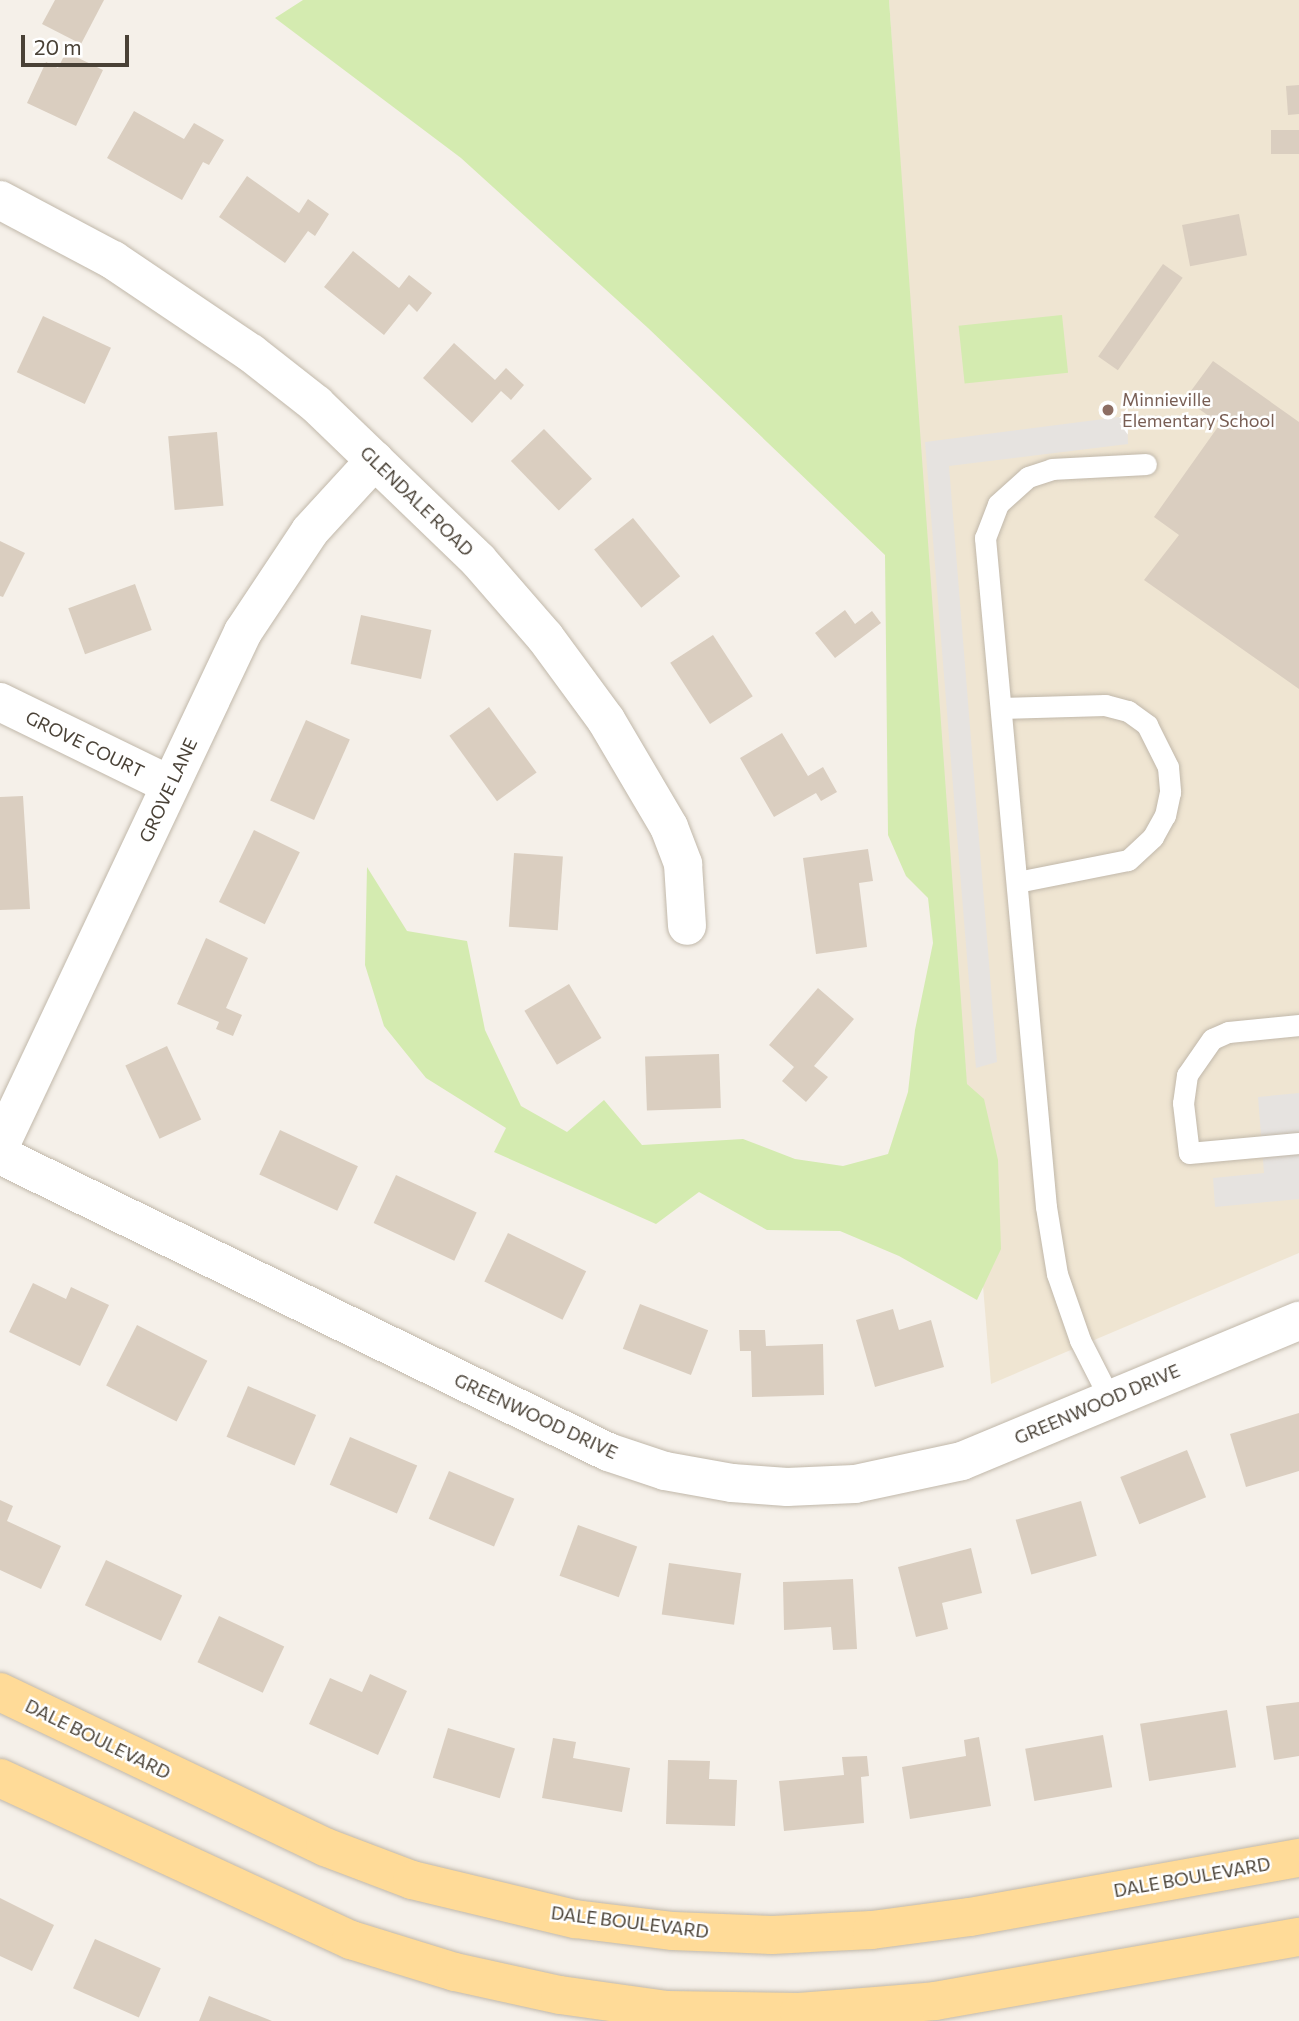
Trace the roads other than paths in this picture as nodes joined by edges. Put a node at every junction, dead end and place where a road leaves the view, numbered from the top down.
1 (0, 200) edge
2 (375, 460) junction
3 (1146, 464) dead end
4 (0, 702) edge
5 (1001, 708) junction
6 (170, 785) junction
7 (1017, 881) junction
8 (687, 926) dead end
9 (1299, 1025) edge
10 (1299, 1143) edge
11 (0, 1146) edge
12 (0, 1156) edge
13 (1299, 1321) edge
14 (1110, 1399) junction
15 (0, 1692) edge
16 (0, 1778) edge
17 (1299, 1858) edge
18 (1299, 1937) edge

1 - 2 street, GLENDALE ROAD
2 - 6 street, GROVE LANE
2 - 8 street, GLENDALE ROAD
3 - 5 lane
4 - 6 street, GROVE COURT
5 - 7 lane
5 - 7 lane
6 - 11 street, GROVE LANE
7 - 14 lane
9 - 10 lane
12 - 14 street, GREENWOOD DRIVE
13 - 14 street, GREENWOOD DRIVE
15 - 17 main road, DALE BOULEVARD
16 - 18 main road

